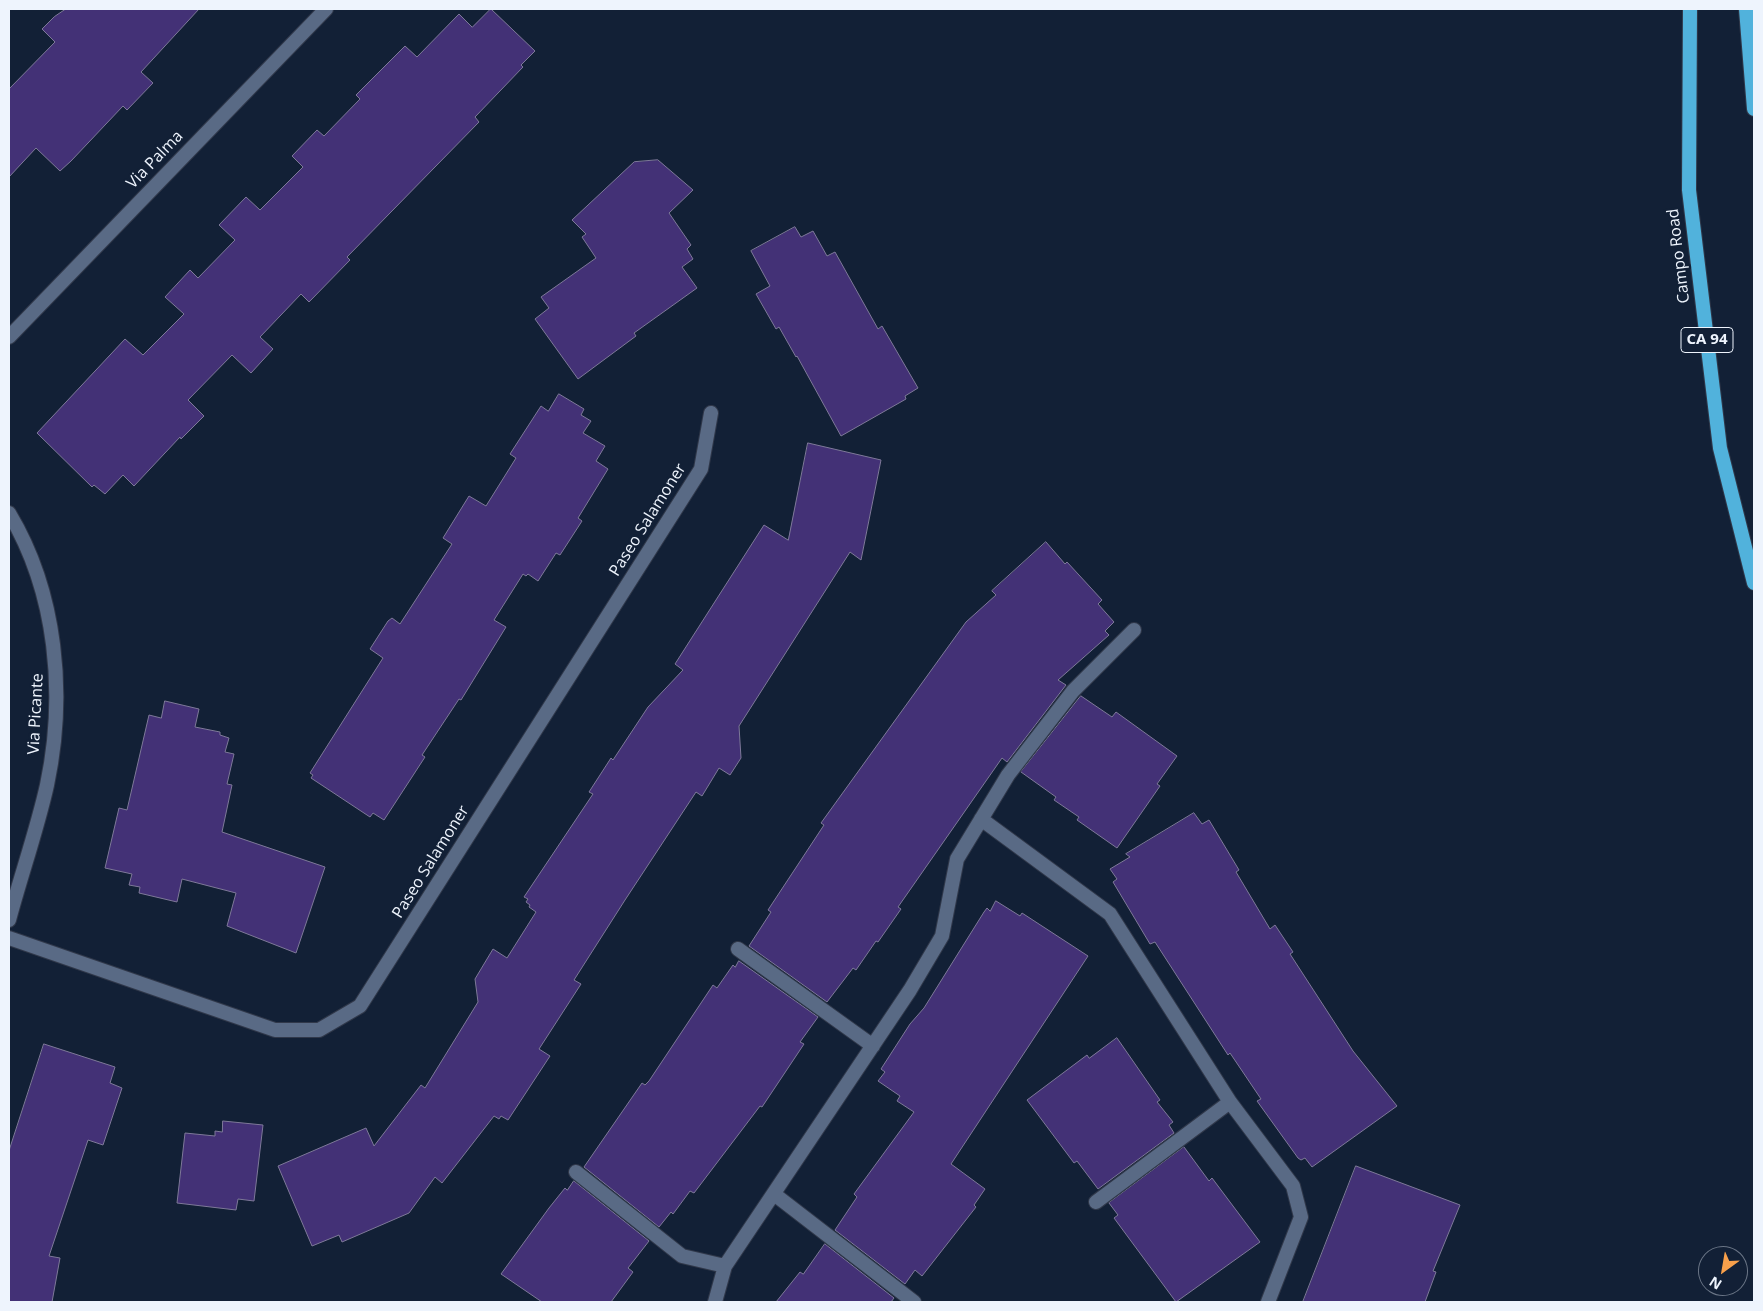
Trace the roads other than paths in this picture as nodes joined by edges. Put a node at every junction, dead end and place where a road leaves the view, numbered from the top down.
1 (326, 9) edge
2 (1690, 9) edge
3 (1746, 9) edge
4 (1754, 109) edge
5 (9, 336) edge
6 (711, 413) dead end
7 (9, 513) edge
8 (1754, 583) edge
9 (1134, 630) dead end
10 (981, 819) junction
11 (9, 920) edge
12 (9, 938) edge
13 (738, 949) dead end
14 (873, 1046) junction
15 (1230, 1102) junction
16 (576, 1172) dead end
17 (774, 1194) junction
18 (1096, 1202) dead end
19 (725, 1266) junction
20 (715, 1302) edge
21 (914, 1302) edge
22 (1268, 1302) edge

1 - 5 street, Via Palma
2 - 8 highway, Campo Road / CA 94
3 - 4 highway
6 - 12 street, Paseo Salamoner
7 - 11 street, Via Picante
9 - 10 street
10 - 14 street
10 - 15 street
13 - 14 street
14 - 17 street
15 - 18 street
15 - 22 street
16 - 19 street
17 - 19 street
17 - 21 street
19 - 20 street

